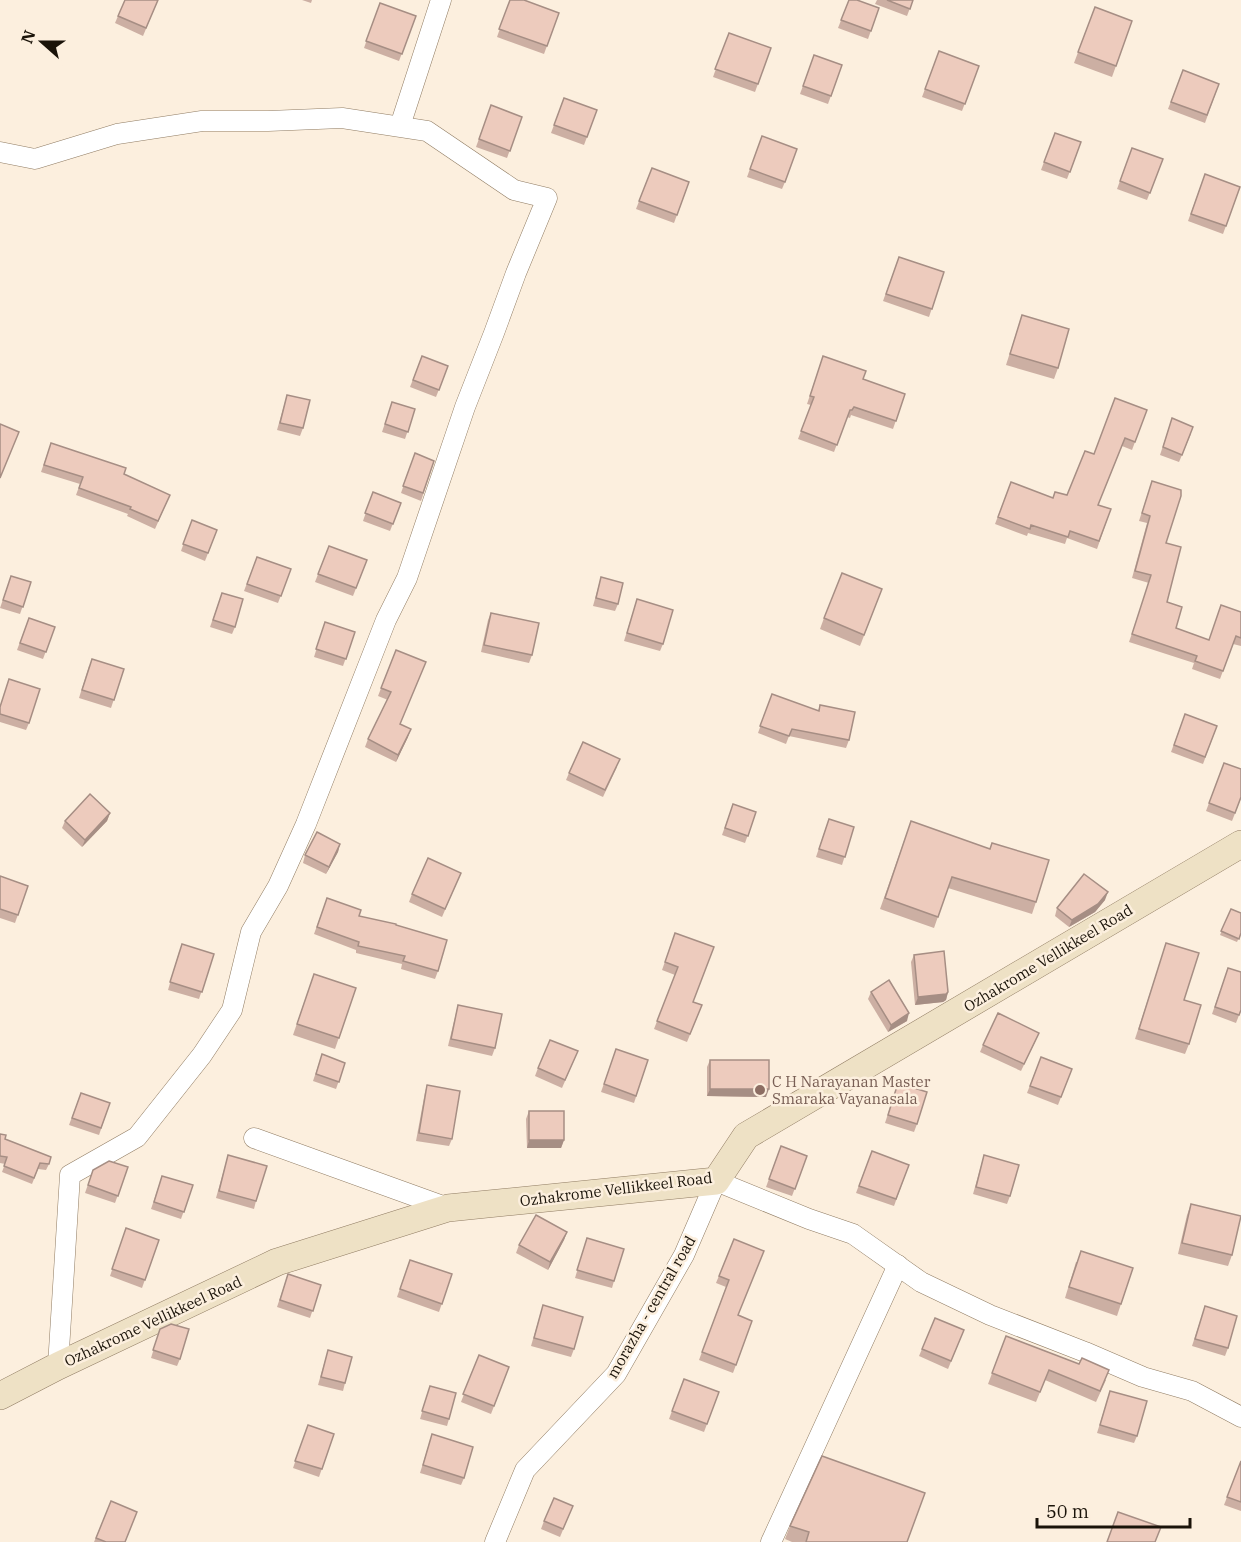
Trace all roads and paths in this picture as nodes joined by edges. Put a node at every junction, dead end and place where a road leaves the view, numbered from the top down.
1 (441, 0) edge
2 (400, 126) junction
3 (0, 152) edge
4 (1241, 844) edge
5 (254, 1138) dead end
6 (716, 1181) junction
7 (448, 1208) junction
8 (898, 1265) junction
9 (58, 1366) junction
10 (0, 1396) edge
11 (1241, 1417) edge
12 (495, 1542) edge
13 (771, 1542) edge

1 - 2 street
2 - 3 street
2 - 9 street
4 - 6 main road, Ozhakrome Vellikkeel Road
5 - 7 street
6 - 7 main road, Ozhakrome Vellikkeel Road
6 - 8 street
6 - 12 street, morazha - central road
7 - 9 main road, Ozhakrome Vellikkeel Road
8 - 11 street
8 - 13 street
9 - 10 main road, Ozhakrome Vellikkeel Road

